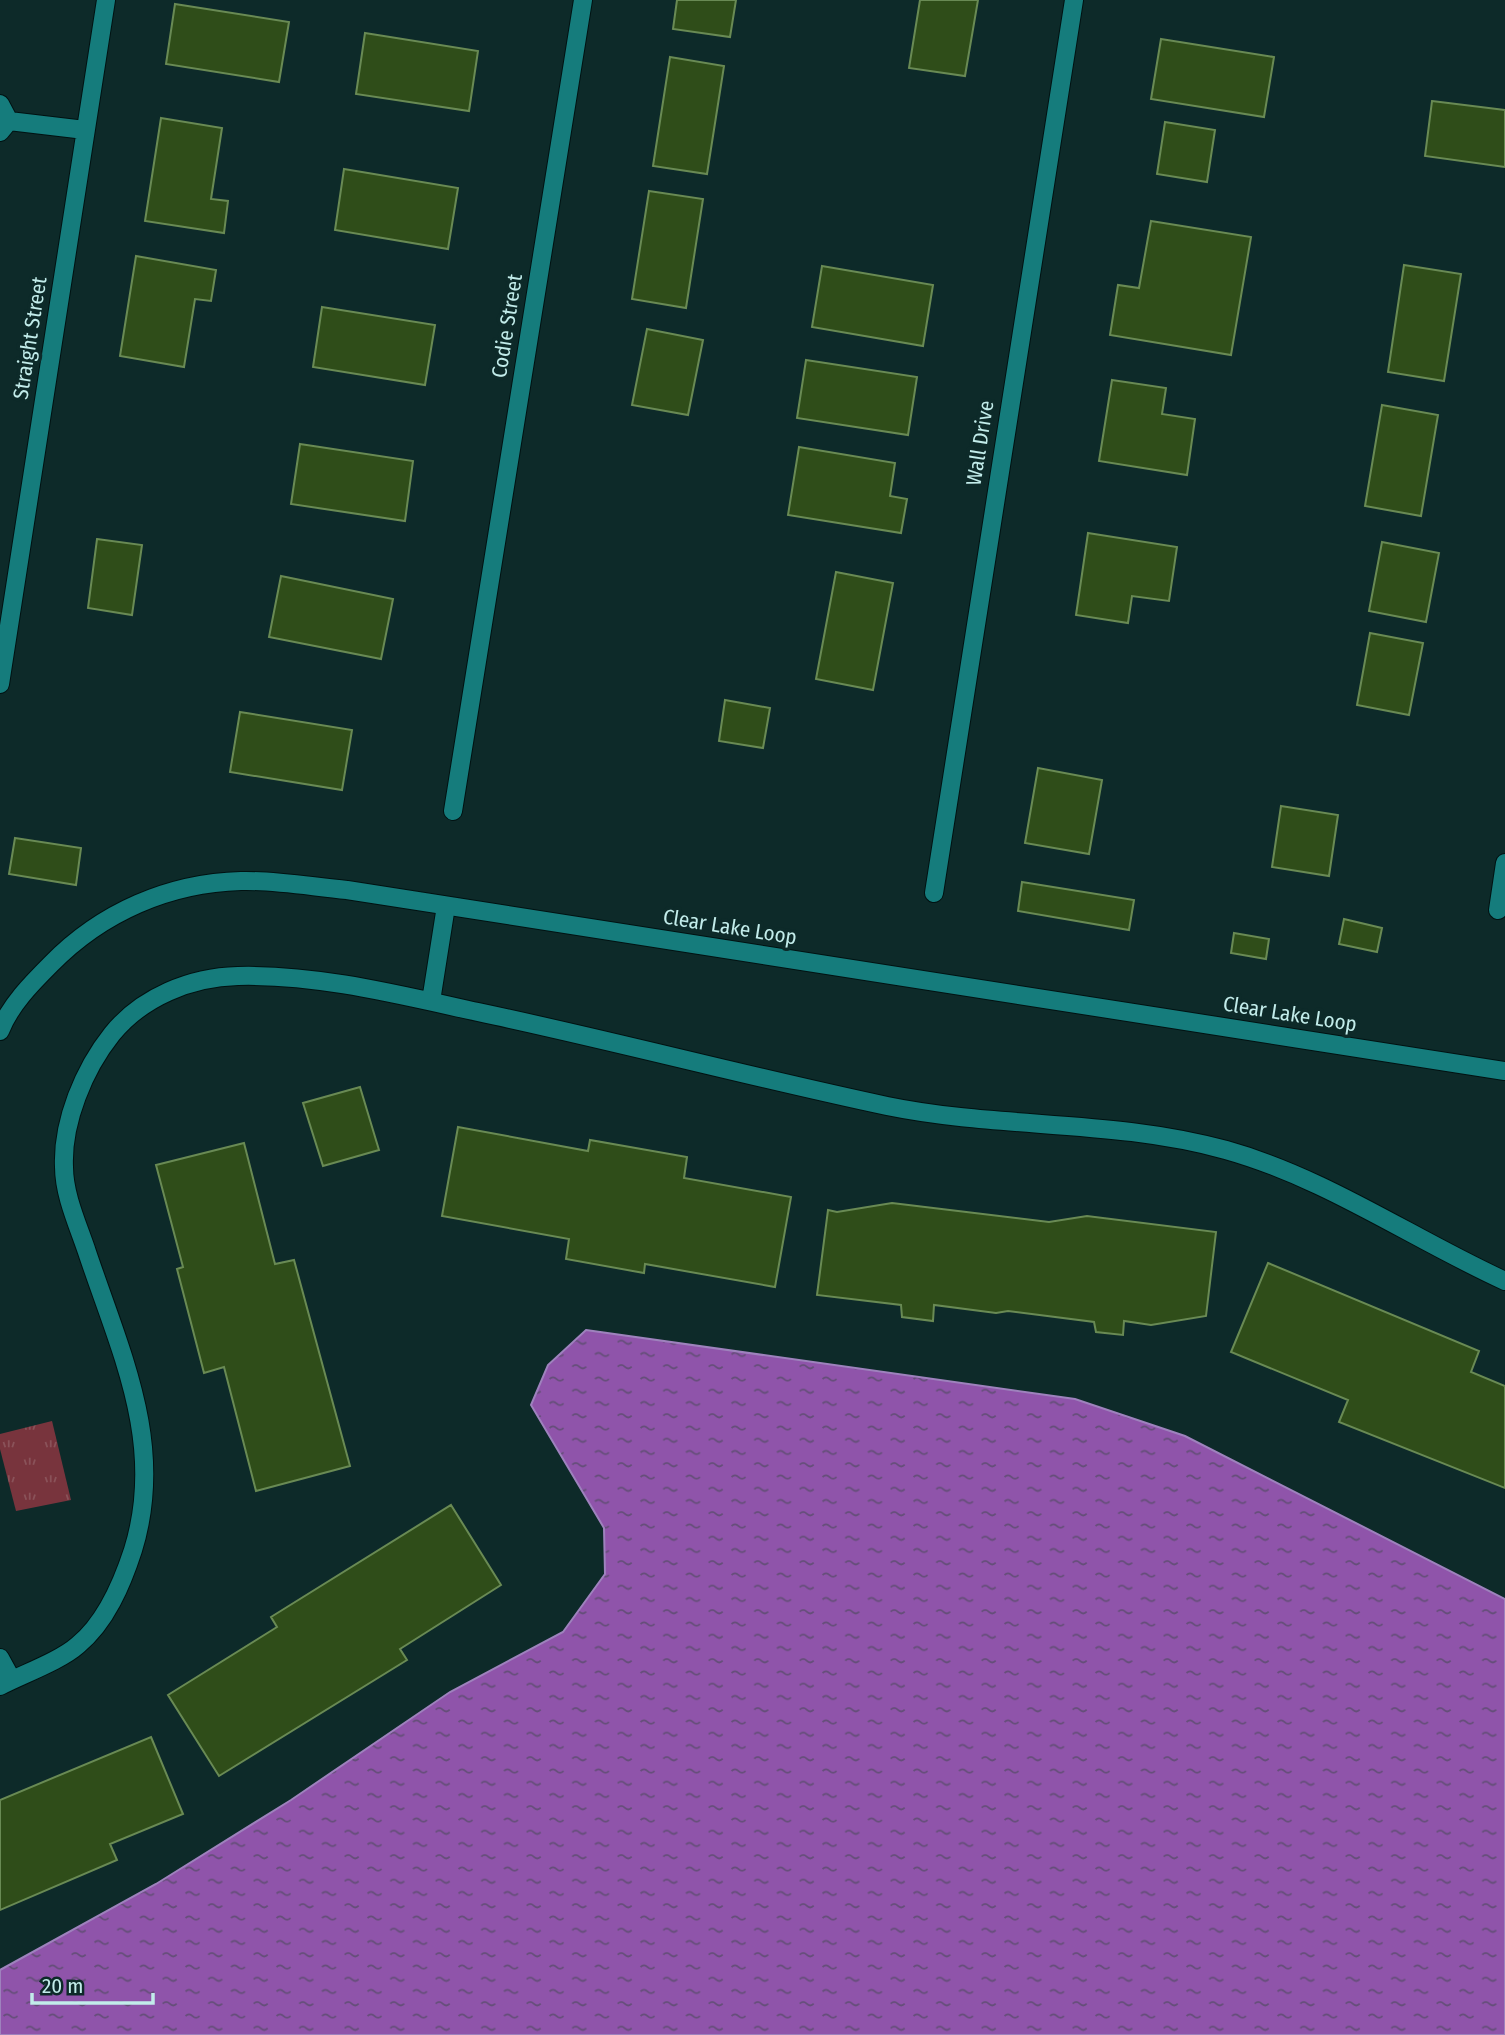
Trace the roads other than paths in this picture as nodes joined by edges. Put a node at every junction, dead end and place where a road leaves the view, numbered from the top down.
1 (106, 0) edge
2 (583, 0) edge
3 (1073, 0) edge
4 (0, 104) edge
5 (5, 126) edge
6 (85, 130) junction
7 (8, 586) edge
8 (0, 684) edge
9 (453, 811) dead end
10 (1505, 863) edge
11 (934, 893) dead end
12 (446, 906) junction
13 (1498, 910) dead end
14 (431, 1001) junction
15 (0, 1031) edge
16 (1505, 1071) edge
17 (1505, 1281) edge
18 (0, 1658) edge
19 (6, 1683) edge

1 - 6 street, Straight Street
2 - 9 street, Codie Street
3 - 11 street, Wall Drive
4 - 5 street
5 - 6 street
6 - 7 street, Straight Street
7 - 8 street, Straight Street
10 - 13 street
12 - 14 street
12 - 15 street, Clear Lake Loop
12 - 16 street, Clear Lake Loop
14 - 17 street
14 - 19 street
18 - 19 street

